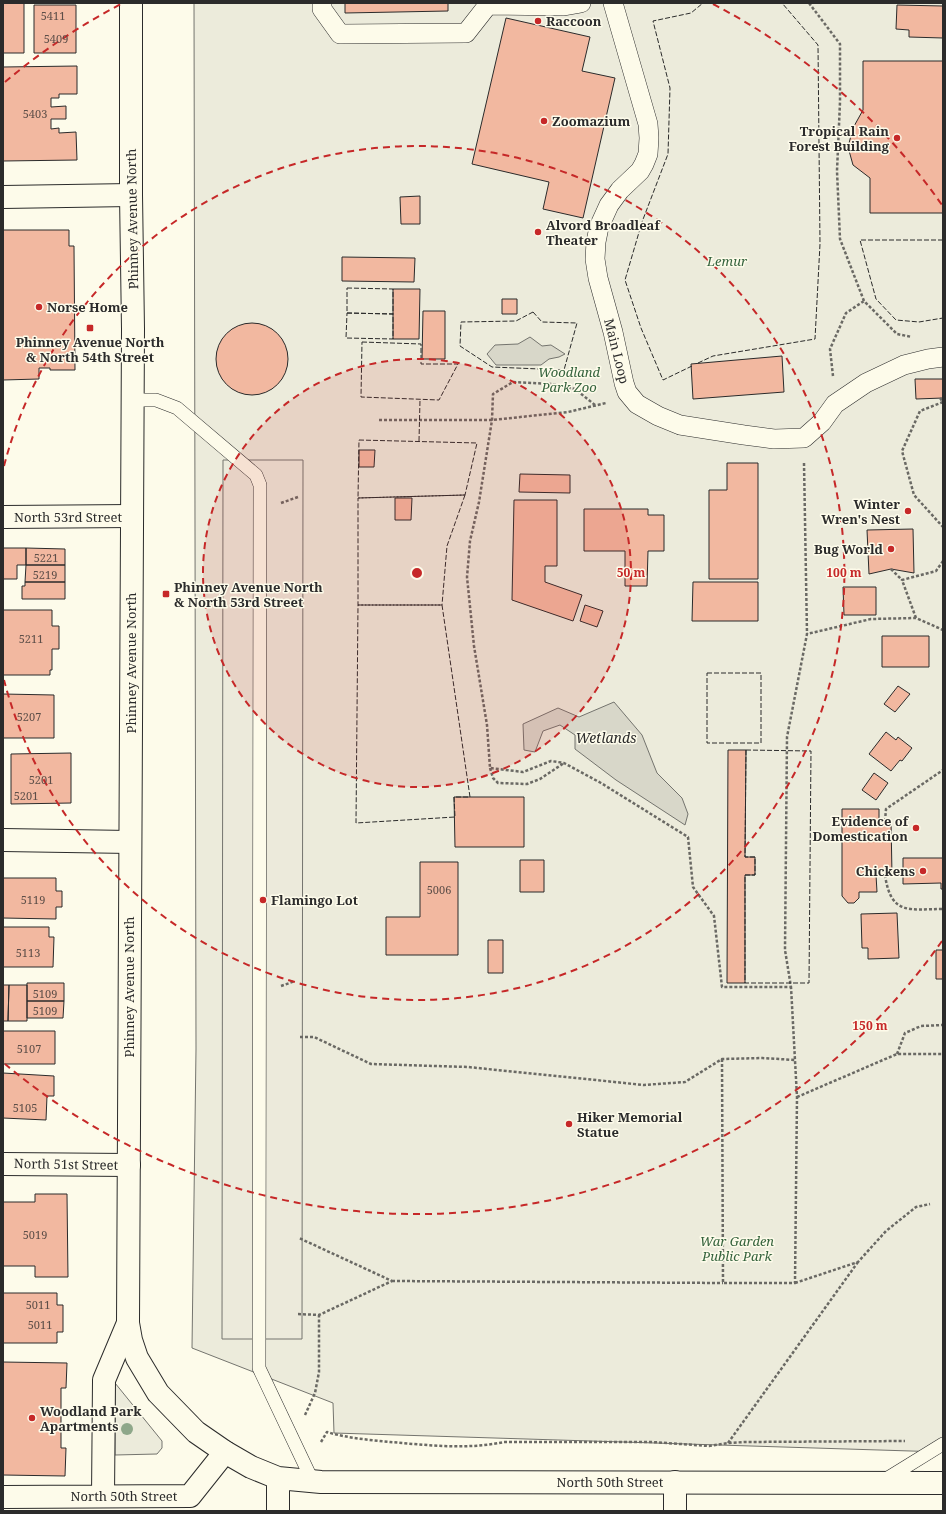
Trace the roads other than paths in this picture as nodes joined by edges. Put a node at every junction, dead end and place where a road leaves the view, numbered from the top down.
1 (132, 3) edge
2 (322, 3) edge
3 (582, 3) edge
4 (613, 3) edge
5 (130, 194) junction
6 (3, 197) edge
7 (943, 357) edge
8 (132, 400) junction
9 (132, 516) junction
10 (3, 517) edge
11 (3, 840) edge
12 (130, 842) junction
13 (3, 1164) edge
14 (129, 1165) junction
15 (128, 1323) junction
16 (943, 1444) edge
17 (226, 1452) junction
18 (278, 1478) junction
19 (313, 1482) junction
20 (674, 1482) junction
21 (879, 1483) junction
22 (943, 1483) edge
23 (103, 1496) junction
24 (3, 1497) edge
25 (278, 1511) edge
26 (674, 1511) edge

1 - 5 street, Phinney Avenue North
2 - 3 street
4 - 7 street, Main Loop
5 - 6 street
5 - 8 street, Phinney Avenue North
8 - 9 street, Phinney Avenue North
8 - 19 lane
9 - 10 street, North 53rd Street
9 - 12 street, Phinney Avenue North
11 - 12 street
12 - 14 street, Phinney Avenue North
13 - 14 street, North 51st Street
14 - 15 street, Phinney Avenue North
15 - 17 street, Phinney Avenue North
15 - 23 street, Phinney Avenue North
16 - 21 lane
17 - 18 street, Phinney Avenue North
17 - 23 street, North 50th Street
18 - 19 street, North 50th Street
18 - 25 street
19 - 20 street, North 50th Street
20 - 21 street, North 50th Street
20 - 26 street
21 - 22 street, North 50th Street
23 - 24 street, North 50th Street

